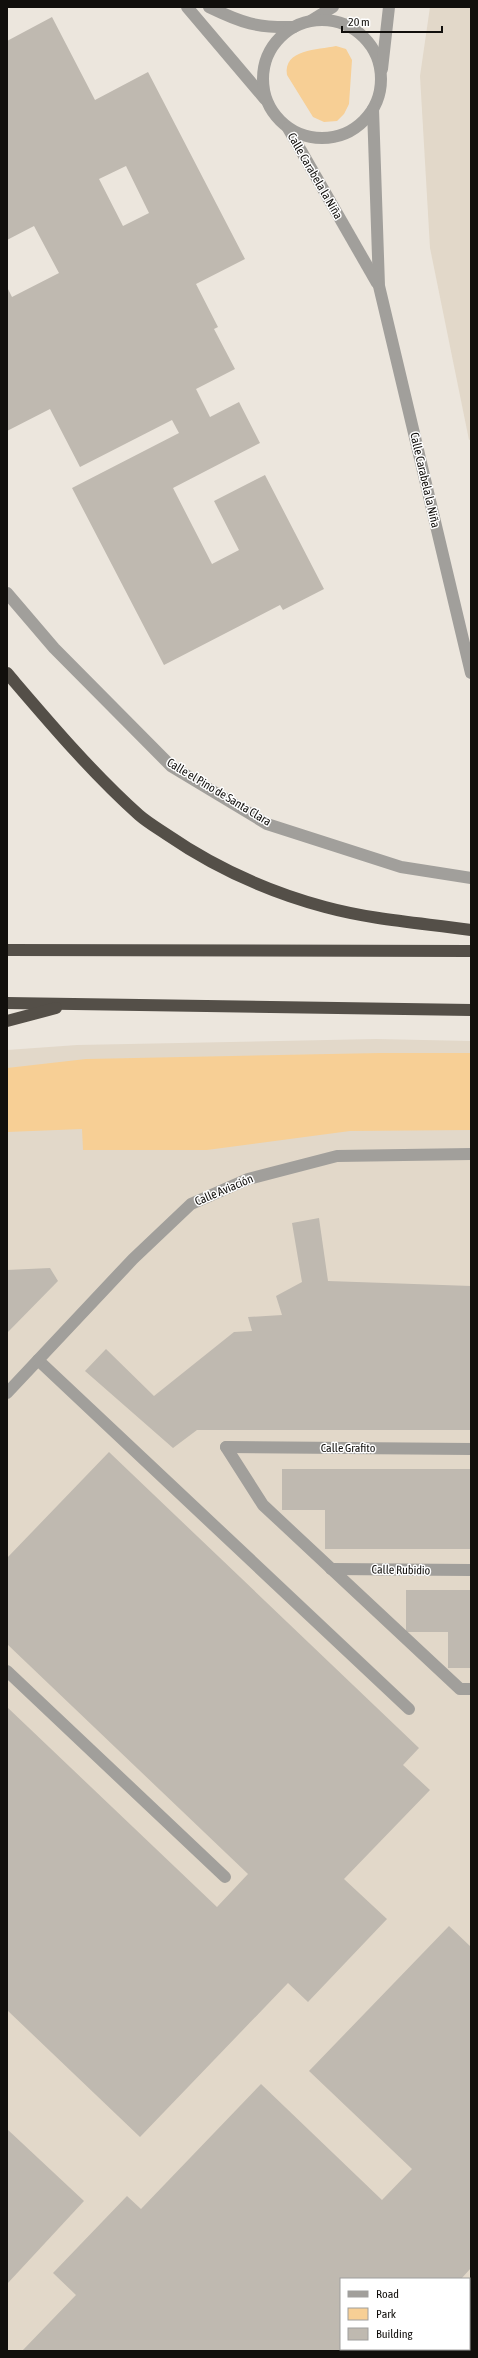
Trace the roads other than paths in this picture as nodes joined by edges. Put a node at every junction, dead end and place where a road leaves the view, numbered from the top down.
1 (187, 7) edge
2 (209, 7) edge
3 (333, 7) edge
4 (390, 7) edge
5 (310, 21) junction
6 (294, 27) junction
7 (381, 78) junction
8 (267, 102) junction
9 (373, 109) junction
10 (288, 128) junction
11 (378, 286) junction
12 (7, 593) edge
13 (7, 673) edge
14 (471, 674) edge
15 (471, 878) edge
16 (471, 930) edge
17 (7, 950) edge
18 (471, 951) edge
19 (7, 1003) edge
20 (73, 1003) junction
21 (471, 1010) edge
22 (7, 1020) edge
23 (471, 1154) edge
24 (38, 1360) junction
25 (7, 1393) edge
26 (471, 1449) edge
27 (331, 1569) junction
28 (471, 1570) edge
29 (7, 1671) edge
30 (465, 1689) edge
31 (409, 1709) dead end
32 (225, 1877) dead end

1 - 8 street
2 - 6 street
3 - 5 street
4 - 7 street
5 - 6 street
5 - 7 street
6 - 8 street
7 - 9 street
8 - 10 street
9 - 10 street
9 - 11 street, Calle Carabela la Niña
10 - 11 street, Calle Carabela la Niña
11 - 14 street, Calle Carabela la Niña
12 - 15 street, Calle el Pino de Santa Clara
13 - 16 highway
17 - 18 highway
19 - 20 highway
20 - 21 highway
20 - 22 highway
23 - 24 street, Calle Aviación
24 - 25 street, Calle Aviación
24 - 31 street
26 - 27 street, Calle Grafito
27 - 28 street, Calle Rubidio
27 - 30 street
29 - 32 street

